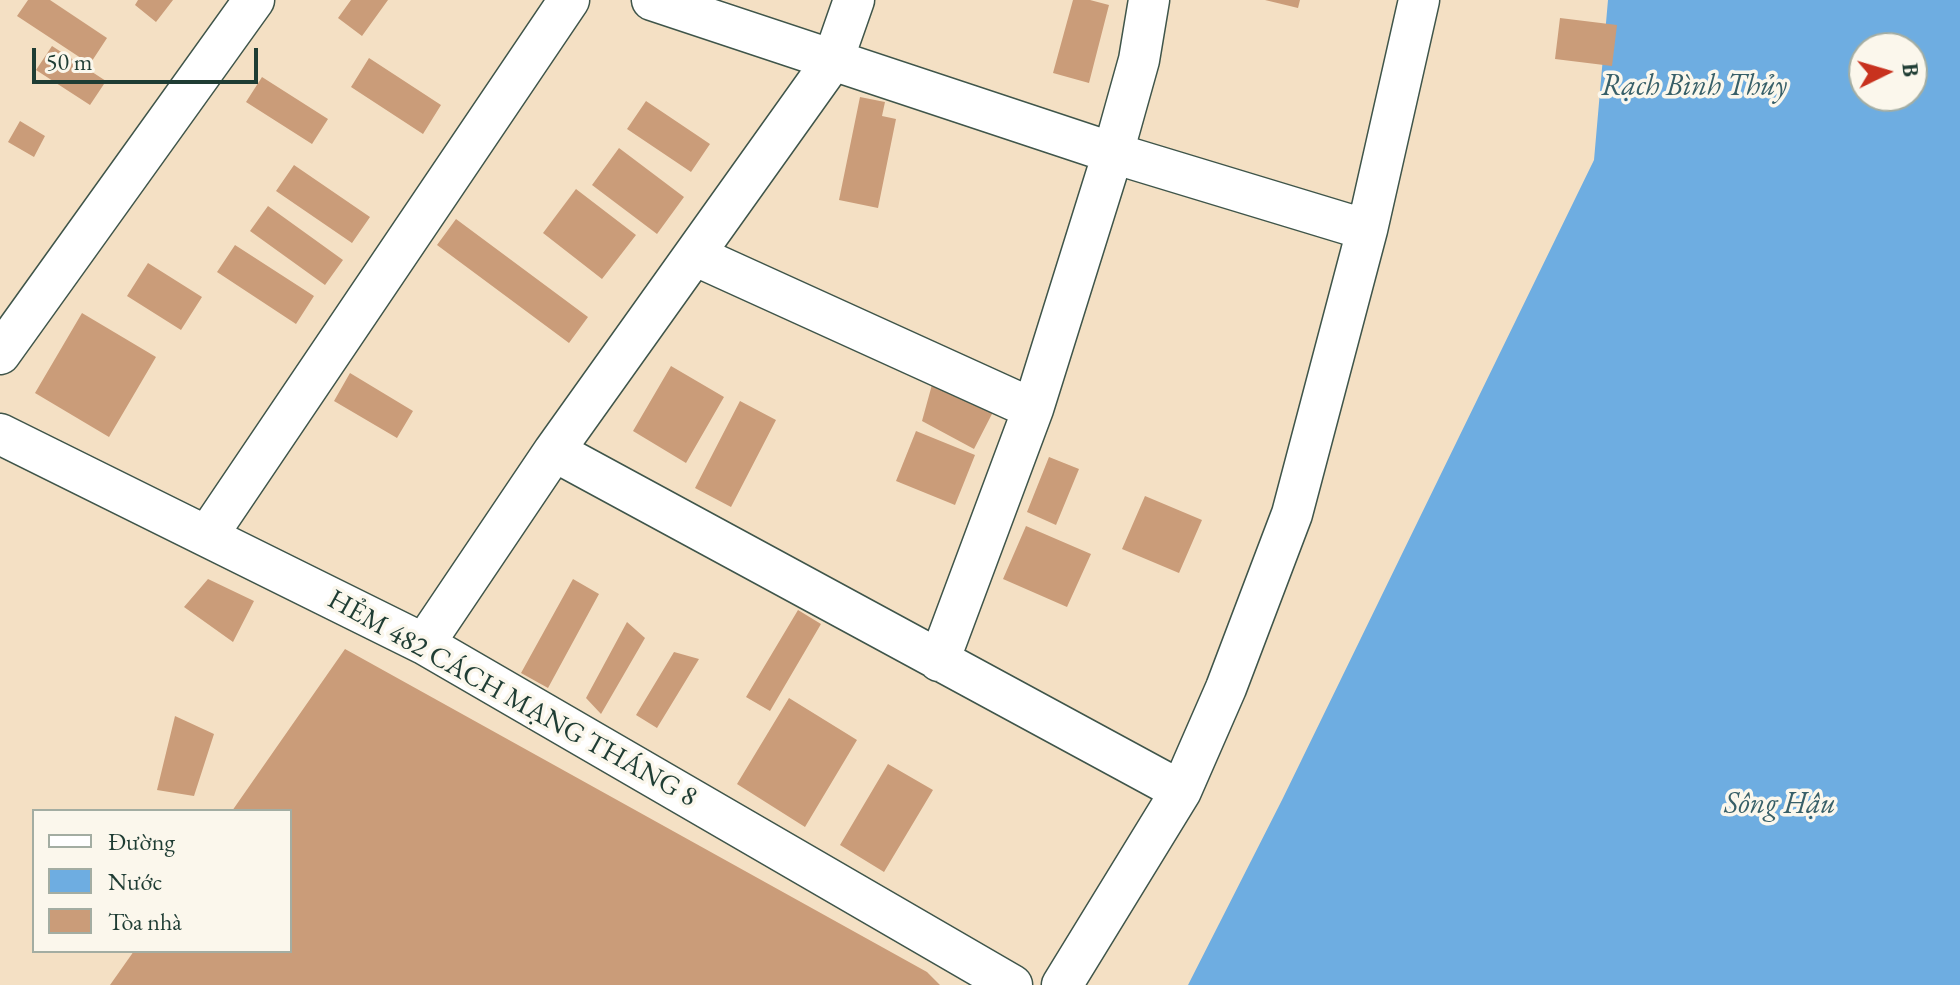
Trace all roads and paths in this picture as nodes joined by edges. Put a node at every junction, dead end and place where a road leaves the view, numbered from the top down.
1 (254, 0) edge
2 (569, 0) edge
3 (652, 0) edge
4 (854, 0) edge
5 (1149, 0) edge
6 (1419, 0) edge
7 (833, 60) junction
8 (1113, 153) junction
9 (1367, 230) junction
10 (694, 255) junction
11 (0, 354) edge
12 (1033, 409) junction
13 (0, 434) edge
14 (554, 451) junction
15 (207, 536) junction
16 (424, 644) junction
17 (939, 661) junction
18 (1181, 791) junction
19 (1012, 985) edge
20 (1062, 985) edge

1 - 11 street
2 - 15 street
3 - 7 street
4 - 7 street
5 - 8 street
6 - 9 street
7 - 8 street
7 - 10 street
8 - 9 street
8 - 12 street
9 - 18 street
10 - 12 street
10 - 14 street
12 - 17 street
13 - 15 street, HẺM 482 CÁCH MẠNG THÁNG 8
14 - 16 street
14 - 17 street
15 - 16 street, HẺM 482 CÁCH MẠNG THÁNG 8
16 - 19 street, HẺM 482 CÁCH MẠNG THÁNG 8
17 - 18 street
18 - 20 street

